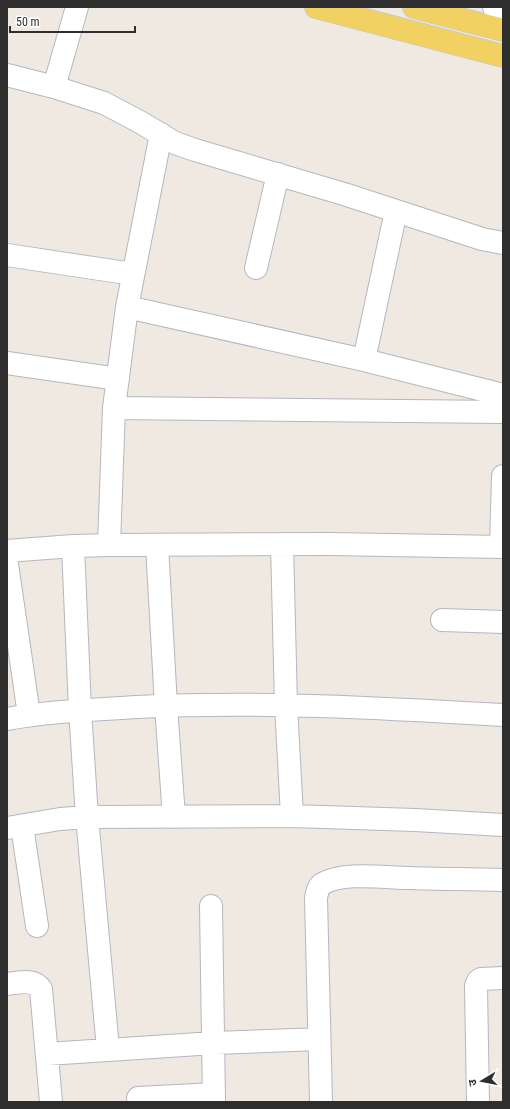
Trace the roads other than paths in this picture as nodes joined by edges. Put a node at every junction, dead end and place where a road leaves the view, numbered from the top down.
1 (77, 7) edge
2 (316, 7) edge
3 (414, 7) edge
4 (494, 7) edge
5 (503, 29) edge
6 (503, 56) edge
7 (7, 75) edge
8 (54, 87) junction
9 (161, 134) junction
10 (278, 174) junction
11 (396, 211) junction
12 (503, 243) edge
13 (7, 255) edge
14 (256, 268) dead end
15 (134, 274) junction
16 (127, 307) junction
17 (364, 360) junction
18 (7, 362) edge
19 (118, 379) junction
20 (503, 395) edge
21 (114, 408) junction
22 (503, 412) edge
23 (503, 476) edge
24 (282, 544) junction
25 (109, 545) junction
26 (157, 545) junction
27 (73, 546) junction
28 (502, 547) edge
29 (7, 551) edge
30 (7, 564) edge
31 (442, 620) dead end
32 (503, 622) edge
33 (286, 704) junction
34 (166, 706) junction
35 (80, 710) junction
36 (29, 715) junction
37 (503, 715) edge
38 (7, 719) edge
39 (292, 816) junction
40 (87, 817) junction
41 (174, 817) junction
42 (503, 825) edge
43 (15, 827) edge
44 (503, 880) edge
45 (211, 906) dead end
46 (37, 926) dead end
47 (503, 978) edge
48 (7, 984) edge
49 (319, 1039) junction
50 (214, 1043) junction
51 (108, 1049) junction
52 (47, 1054) junction
53 (138, 1098) dead end
54 (214, 1098) edge
55 (51, 1102) edge
56 (321, 1102) edge
57 (478, 1102) edge

1 - 8 street
2 - 6 main road
3 - 5 main road
4 - 5 street
7 - 8 street
8 - 9 street
9 - 10 street
9 - 15 street
10 - 11 street
10 - 14 street
11 - 12 street
11 - 17 street
13 - 15 street
15 - 16 street
16 - 17 street
16 - 19 street
17 - 20 street
18 - 19 street
19 - 21 street
21 - 22 street
21 - 25 street
23 - 28 street
24 - 26 street
24 - 28 street
24 - 33 street
25 - 26 street
25 - 27 street
26 - 34 street
27 - 29 street
27 - 35 street
30 - 36 street
31 - 32 street
33 - 34 street
33 - 37 street
33 - 39 street
34 - 35 street
34 - 41 street
35 - 36 street
35 - 40 street
36 - 38 street
39 - 41 street
39 - 42 street
40 - 41 street
40 - 43 street
40 - 51 street
43 - 46 street
44 - 49 street
45 - 50 street
47 - 57 street
48 - 52 street
49 - 50 street
49 - 56 street
50 - 51 street
50 - 54 street
51 - 52 street
52 - 55 street
53 - 54 street

